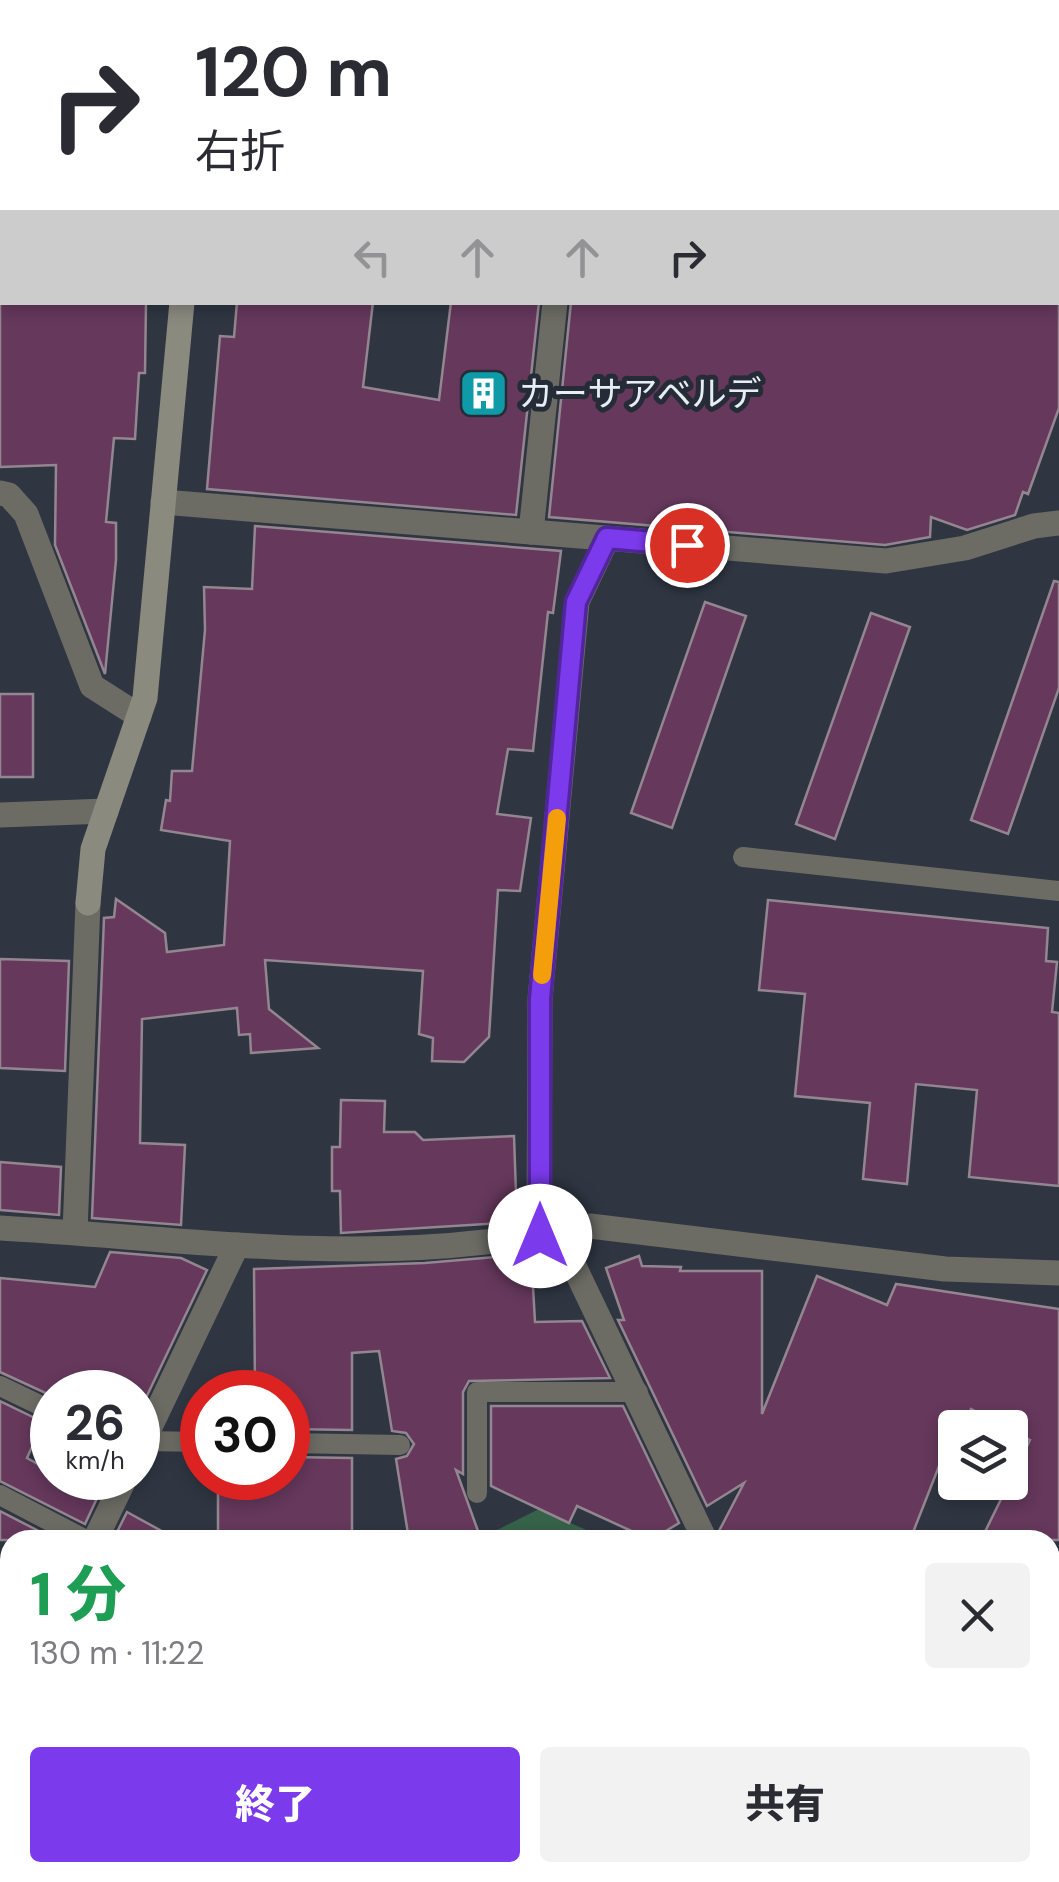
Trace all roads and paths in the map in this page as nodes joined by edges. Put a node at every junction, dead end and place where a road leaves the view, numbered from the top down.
1 (182, 305) edge
2 (555, 305) edge
3 (0, 493) edge
4 (163, 502) junction
5 (1059, 523) edge
6 (532, 532) junction
7 (607, 538) junction
8 (140, 716) junction
9 (106, 810) junction
10 (0, 815) edge
11 (743, 857) dead end
12 (1059, 891) edge
13 (0, 1228) edge
14 (75, 1232) junction
15 (549, 1236) junction
16 (237, 1246) junction
17 (1059, 1272) edge
18 (0, 1386) edge
19 (638, 1392) junction
20 (30, 1400) edge
21 (160, 1406) edge
22 (310, 1444) edge
23 (400, 1445) dead end
24 (477, 1494) dead end
25 (0, 1495) edge
26 (115, 1500) edge
27 (67, 1530) edge
28 (101, 1530) edge
29 (700, 1530) edge

1 - 4 street
2 - 6 street
3 - 8 street
4 - 6 street
4 - 8 street
5 - 7 street
6 - 7 street
7 - 15 street
8 - 9 street
9 - 10 street
9 - 14 street
11 - 12 lane
13 - 14 street
14 - 16 street
15 - 16 street
15 - 17 street
15 - 19 street
16 - 21 street
18 - 20 lane
19 - 24 lane
19 - 29 street
22 - 23 lane
25 - 27 lane
26 - 28 street

